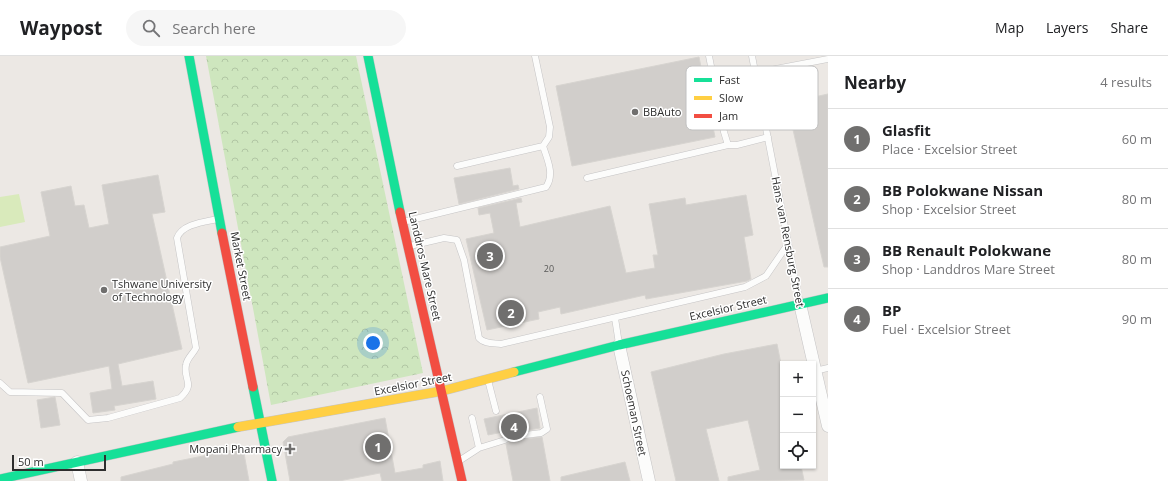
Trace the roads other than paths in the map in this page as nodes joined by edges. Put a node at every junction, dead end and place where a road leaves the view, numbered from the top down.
1 (189, 56) edge
2 (368, 56) edge
3 (535, 56) edge
4 (709, 56) edge
5 (752, 56) edge
6 (828, 59) edge
7 (711, 66) edge
8 (754, 66) edge
9 (792, 66) edge
10 (724, 130) edge
11 (767, 130) edge
12 (768, 137) junction
13 (728, 145) junction
14 (543, 146) junction
15 (457, 166) dead end
16 (587, 178) dead end
17 (219, 218) junction
18 (402, 222) junction
19 (788, 244) junction
20 (409, 246) junction
21 (828, 298) edge
22 (800, 304) junction
23 (615, 318) junction
24 (620, 345) junction
25 (813, 361) edge
26 (828, 368) edge
27 (816, 371) edge
28 (816, 375) edge
29 (488, 380) junction
30 (0, 383) edge
31 (442, 390) junction
32 (540, 396) dead end
33 (496, 411) dead end
34 (472, 418) dead end
35 (259, 422) junction
36 (828, 426) edge
37 (525, 435) dead end
38 (505, 440) dead end
39 (479, 448) junction
40 (77, 462) junction
41 (458, 462) junction
42 (0, 479) edge
43 (81, 481) edge
44 (272, 481) edge
45 (462, 481) edge
46 (649, 481) edge

1 - 17 main road, Market Street
2 - 18 main road, Landdros Mare Street
3 - 14 lane
4 - 7 lane
5 - 8 lane, Hans van Rensburg Street
6 - 9 lane
10 - 13 lane
11 - 12 lane, Hans van Rensburg Street
12 - 13 lane
12 - 19 lane, Hans van Rensburg Street
13 - 16 lane
14 - 15 lane
14 - 18 lane
17 - 30 lane
17 - 35 main road, Market Street
18 - 20 main road, Landdros Mare Street
19 - 22 lane, Hans van Rensburg Street
19 - 23 lane
20 - 23 lane
20 - 31 main road, Landdros Mare Street
21 - 22 main road, Excelsior Street
22 - 24 main road, Excelsior Street
22 - 25 street, Hans van Rensburg Street
23 - 24 lane
24 - 29 main road, Excelsior Street
24 - 46 street, Schoeman Street
26 - 27 lane
28 - 36 street, Hans van Rensburg Street
29 - 31 main road, Excelsior Street
29 - 33 lane
31 - 35 main road, Excelsior Street
31 - 41 main road, Landdros Mare Street
32 - 37 lane
34 - 39 lane
35 - 40 main road, Excelsior Street
35 - 44 main road, Market Street
38 - 39 lane
39 - 41 lane
40 - 42 main road, Excelsior Street
40 - 43 street
41 - 45 main road, Landdros Mare Street

